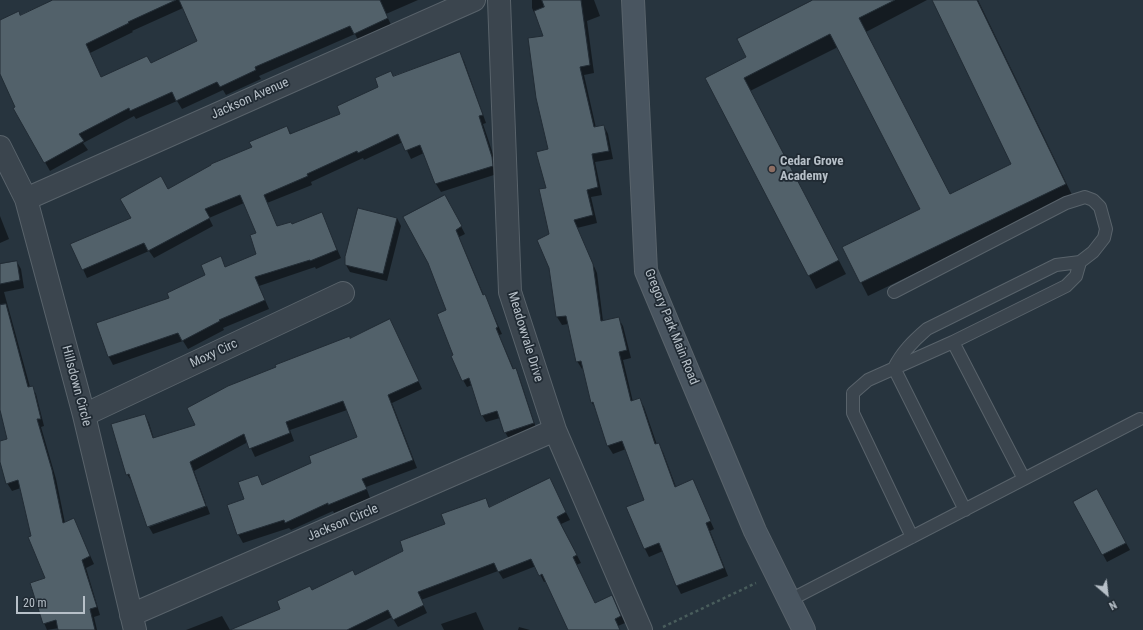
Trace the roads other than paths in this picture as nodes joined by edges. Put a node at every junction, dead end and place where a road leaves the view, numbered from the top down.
1 (474, 0) edge
2 (499, 0) edge
3 (633, 0) edge
4 (0, 147) edge
5 (26, 199) junction
6 (1080, 262) junction
7 (894, 292) dead end
8 (343, 293) dead end
9 (953, 342) junction
10 (894, 368) junction
11 (84, 415) junction
12 (1140, 419) dead end
13 (555, 430) junction
14 (1024, 479) junction
15 (965, 510) junction
16 (912, 537) junction
17 (790, 600) junction
18 (133, 622) edge
19 (641, 630) edge
20 (804, 630) edge

1 - 5 street, Jackson Avenue
2 - 13 street, Meadowvale Drive
3 - 17 street, Gregory Park Main Road
4 - 5 street, Hillsdown Circle
5 - 11 street, Hillsdown Circle
6 - 7 lane
6 - 9 lane
6 - 10 lane
8 - 11 street, Moxy Circ
9 - 10 lane
9 - 14 lane
10 - 15 lane
10 - 16 lane
11 - 18 street, Hillsdown Circle
12 - 14 lane
13 - 18 street, Jackson Circle
13 - 19 street, Meadowvale Drive
14 - 15 lane
15 - 16 lane
16 - 17 lane
17 - 20 street, Gregory Park Main Road

